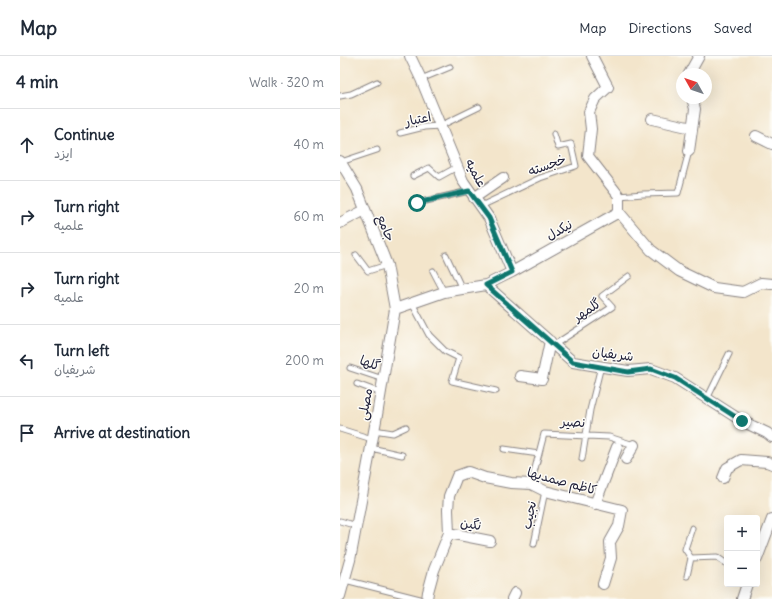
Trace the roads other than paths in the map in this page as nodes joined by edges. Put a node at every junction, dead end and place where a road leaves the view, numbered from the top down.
1 (410, 56) edge
2 (592, 56) edge
3 (699, 56) edge
4 (450, 67) dead end
5 (693, 68) edge
6 (421, 79) junction
7 (377, 82) dead end
8 (340, 96) edge
9 (694, 104) edge
10 (480, 107) dead end
11 (652, 119) dead end
12 (440, 126) junction
13 (692, 128) junction
14 (400, 133) dead end
15 (554, 134) dead end
16 (756, 136) dead end
17 (772, 144) edge
18 (377, 150) dead end
19 (689, 151) joint
20 (340, 161) edge
21 (457, 166) junction
22 (413, 176) dead end
23 (503, 178) dead end
24 (472, 194) junction
25 (619, 196) junction
26 (417, 203) dead end
27 (481, 206) junction
28 (365, 210) junction
29 (619, 212) junction
30 (340, 223) edge
31 (356, 255) dead end
32 (446, 255) dead end
33 (388, 265) junction
34 (433, 271) dead end
35 (512, 272) junction
36 (629, 276) dead end
37 (772, 284) edge
38 (486, 285) junction
39 (462, 289) junction
40 (444, 292) junction
41 (412, 303) junction
42 (395, 309) junction
43 (552, 343) junction
44 (729, 354) dead end
45 (601, 366) junction
46 (350, 368) dead end
47 (520, 376) dead end
48 (383, 380) junction
49 (357, 384) dead end
50 (496, 391) dead end
51 (380, 394) junction
52 (707, 399) junction
53 (406, 427) dead end
54 (340, 430) edge
55 (586, 436) junction
56 (772, 437) edge
57 (372, 439) junction
58 (634, 445) joint
59 (617, 447) dead end
60 (504, 449) dead end
61 (539, 454) junction
62 (402, 455) dead end
63 (582, 459) dead end
64 (626, 459) dead end
65 (772, 464) edge
66 (723, 478) dead end
67 (532, 484) junction
68 (545, 491) junction
69 (595, 504) junction
70 (772, 519) edge
71 (340, 521) edge
72 (357, 526) junction
73 (692, 528) dead end
74 (449, 533) junction
75 (490, 541) dead end
76 (534, 544) dead end
77 (760, 551) edge
78 (690, 558) junction
79 (724, 562) edge
80 (687, 576) dead end
81 (345, 580) junction
82 (603, 584) dead end
83 (746, 587) edge
84 (340, 596) edge
85 (420, 599) edge
86 (427, 599) edge
87 (742, 599) edge

1 - 6 street, علمیه
2 - 25 street
3 - 5 street
4 - 6 lane
6 - 12 street, علمیه
7 - 8 lane
9 - 13 street
10 - 12 lane, اعتبار
11 - 13 street
12 - 14 lane, اعتبار
12 - 21 street, علمیه
13 - 19 street
15 - 27 lane, خجسته
16 - 17 street
18 - 20 lane
19 - 25 lane
20 - 28 street, جامع
21 - 22 lane
21 - 24 street, علمیه
23 - 24 street
24 - 26 lane
24 - 27 street, علمیه
25 - 29 street
27 - 35 street, علمیه
28 - 30 street
28 - 33 street, جامع
29 - 35 street, نیکدل
29 - 37 street
31 - 33 lane
32 - 39 lane
33 - 42 street, جامع
34 - 40 lane
35 - 38 street
36 - 43 lane, گلمهر
38 - 39 street
38 - 43 street, شریفیان
39 - 40 street
40 - 41 street
41 - 42 street
41 - 50 lane
42 - 48 street, مصلی
43 - 45 street, شریفیان
43 - 47 street
44 - 52 lane
45 - 52 street, شریفیان
45 - 55 lane
46 - 48 lane, گلها
48 - 51 street, مصلی
49 - 51 lane
51 - 57 street, مصلی
52 - 56 street, شریفیان
53 - 57 lane
54 - 57 lane
55 - 58 lane, نصیر
55 - 61 lane, نصیر
55 - 63 lane
57 - 62 lane
57 - 72 street, مصلی
58 - 64 street, نصیر
59 - 69 street
60 - 61 lane
61 - 67 lane, نصیر
65 - 66 street
67 - 68 street, کاظم صمدیها
67 - 74 street, کاظم صمدیها
68 - 69 street, کاظم صمدیها
68 - 76 lane, نجیب
69 - 82 street, کاظم صمدیها
70 - 77 street
71 - 72 lane
72 - 81 street, مصلی
73 - 78 lane
74 - 75 street, نگین
74 - 86 street, کاظم صمدیها
78 - 79 lane
78 - 80 lane
81 - 84 street, مصلی
81 - 85 lane
83 - 87 street

